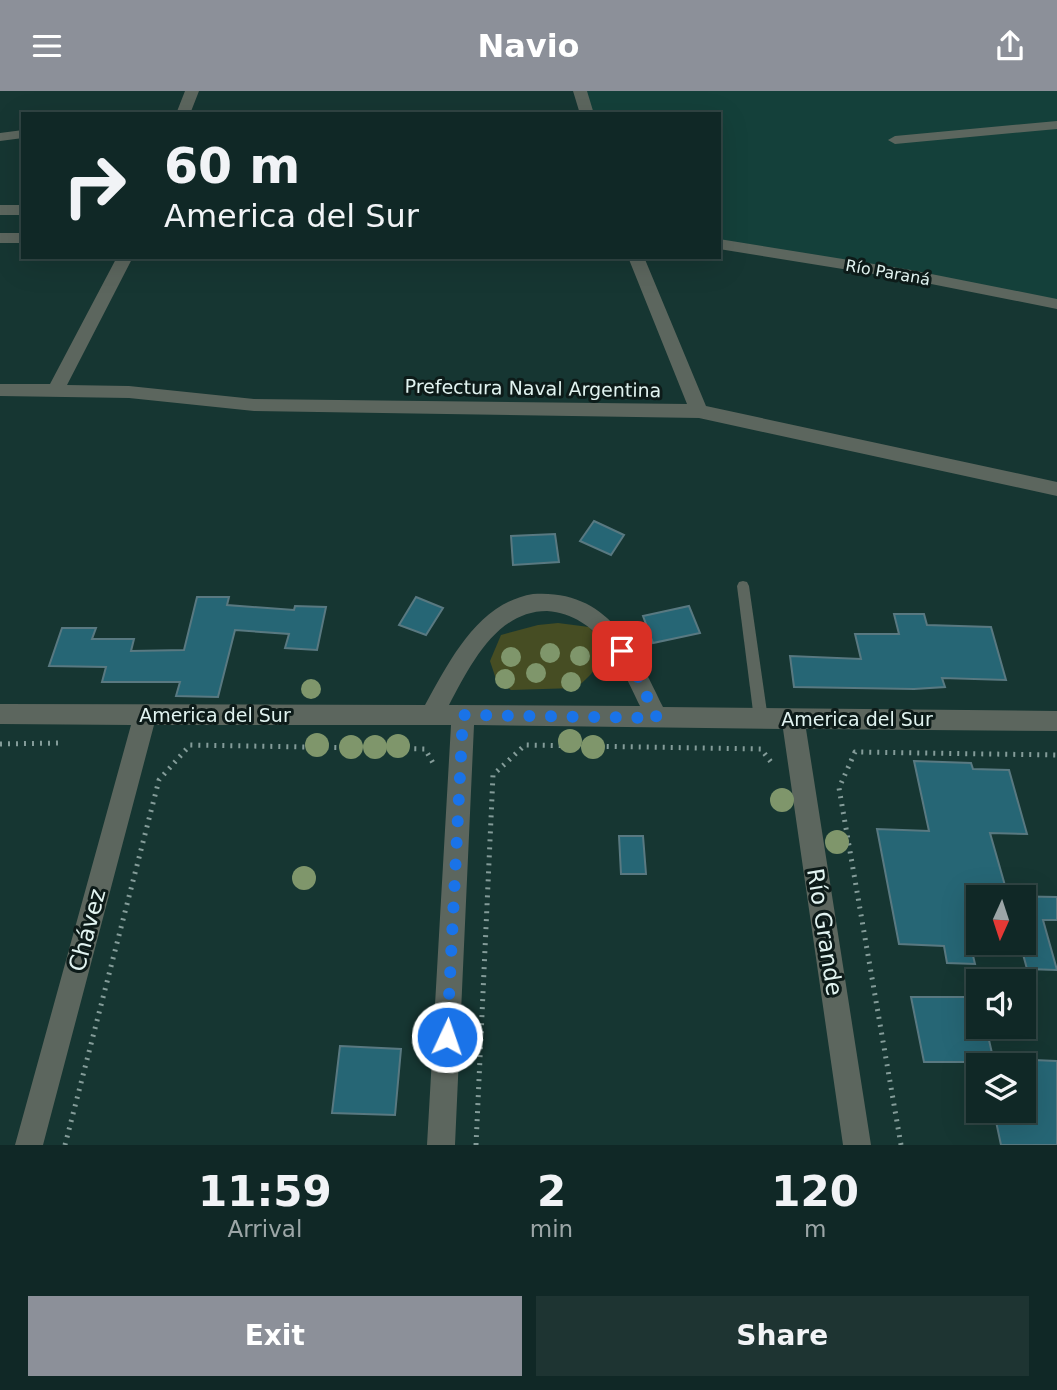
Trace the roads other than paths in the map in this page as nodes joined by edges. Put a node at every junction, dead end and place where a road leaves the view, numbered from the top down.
1 (192, 91) edge
2 (580, 91) edge
3 (184, 112) edge
4 (586, 112) edge
5 (1057, 125) edge
6 (21, 134) edge
7 (0, 137) edge
8 (895, 140) dead end
9 (0, 210) edge
10 (21, 210) edge
11 (721, 232) edge
12 (21, 237) edge
13 (0, 238) edge
14 (721, 244) edge
15 (124, 259) edge
16 (637, 259) edge
17 (911, 275) junction
18 (1057, 304) edge
19 (0, 390) edge
20 (57, 390) junction
21 (699, 411) junction
22 (1057, 489) edge
23 (743, 586) dead end
24 (0, 714) edge
25 (145, 715) junction
26 (431, 715) junction
27 (463, 715) junction
28 (657, 718) junction
29 (761, 719) junction
30 (793, 719) junction
31 (1057, 721) edge
32 (29, 1145) edge
33 (442, 1145) edge
34 (857, 1145) edge

1 - 3 street
2 - 4 street
5 - 8 street
6 - 7 street
9 - 10 street
11 - 17 street
12 - 13 street
14 - 17 street, Río Paraná
15 - 20 street
16 - 21 street
17 - 18 street, Río Paraná
19 - 20 street, Prefectura Naval Argentina
20 - 21 street, Prefectura Naval Argentina
21 - 22 street, Prefectura Naval Argentina
23 - 29 lane
24 - 25 street, America del Sur
25 - 26 street, America del Sur
25 - 32 street, Chávez
26 - 27 street, America del Sur
26 - 28 street
27 - 28 street, America del Sur
27 - 33 street
28 - 29 street, America del Sur
29 - 30 street, America del Sur
30 - 31 street, America del Sur
30 - 34 street, Río Grande

